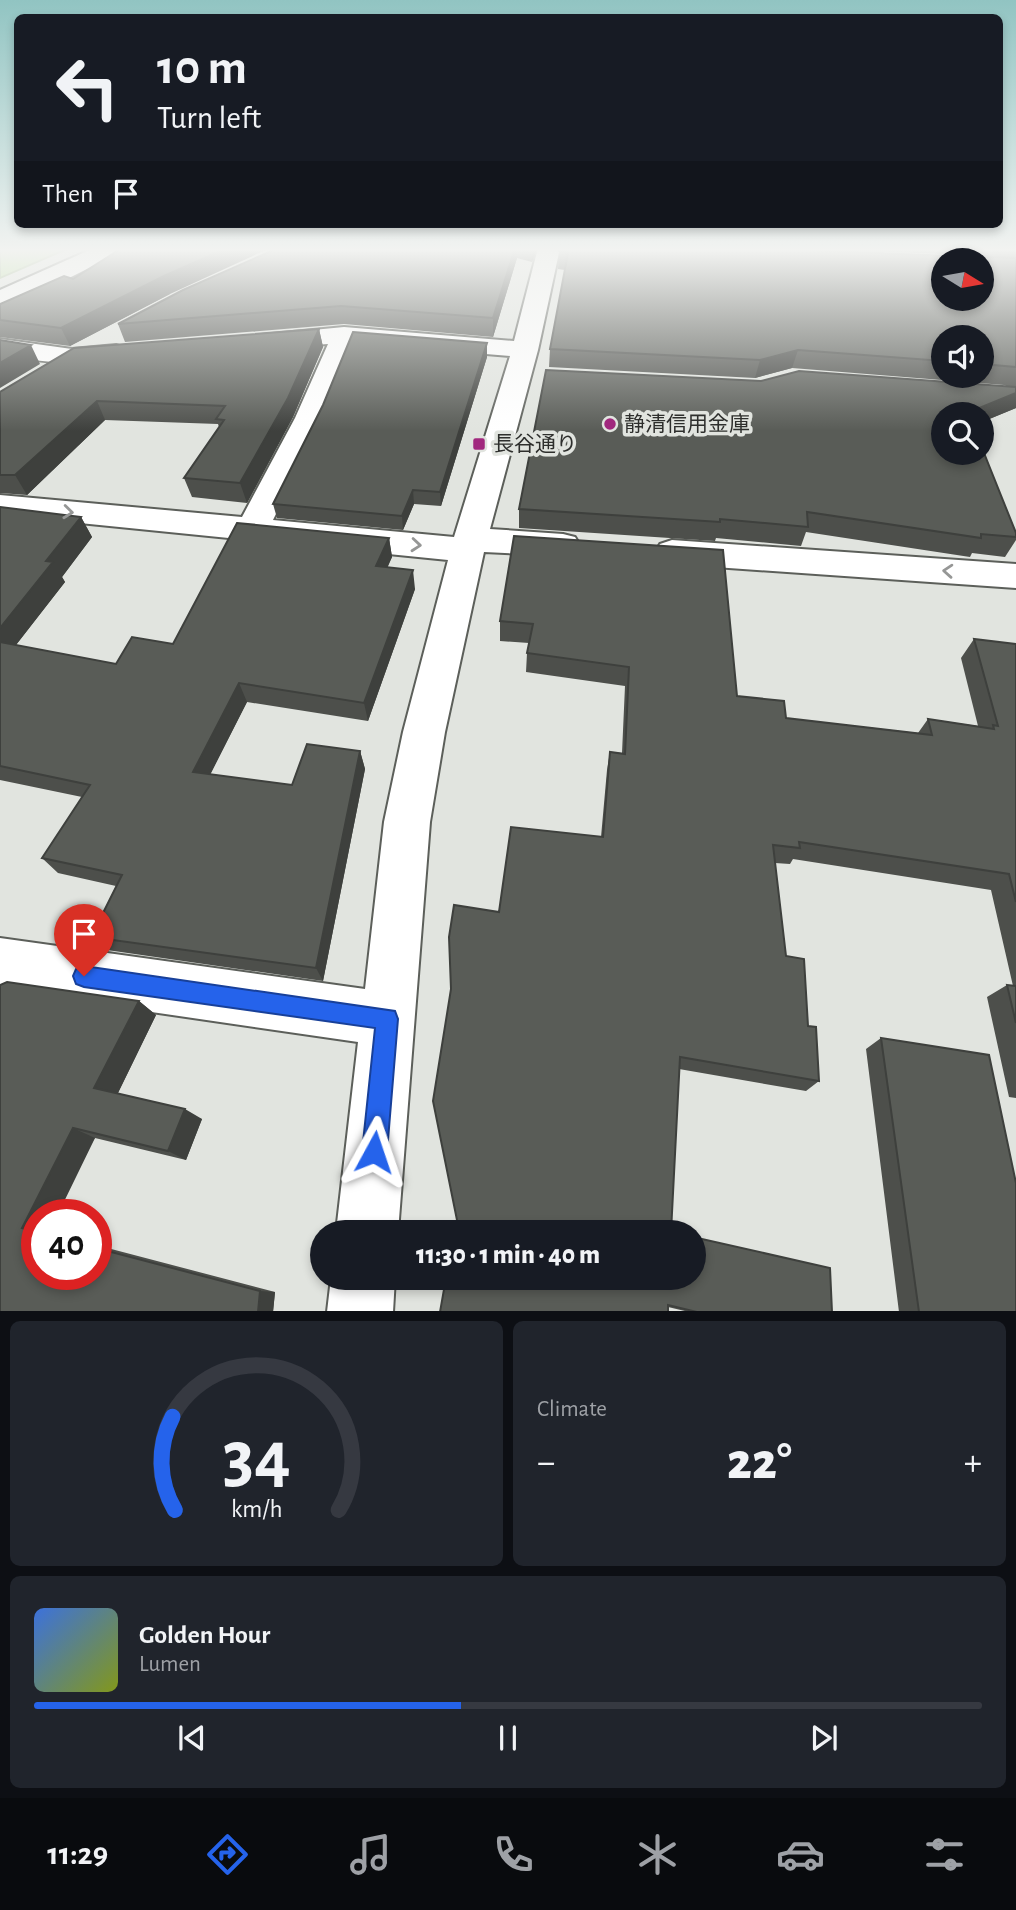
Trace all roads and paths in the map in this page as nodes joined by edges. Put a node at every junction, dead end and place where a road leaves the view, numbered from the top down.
1 (538, 309) edge
2 (119, 332) edge
3 (344, 335) junction
4 (248, 342) edge
5 (0, 346) edge
6 (140, 351) edge
7 (72, 356) junction
8 (528, 368) junction
9 (41, 376) edge
10 (0, 505) edge
11 (252, 530) junction
12 (469, 544) junction
13 (593, 547) edge
14 (634, 550) edge
15 (1016, 576) edge
16 (0, 965) edge
17 (387, 1019) junction
18 (368, 1220) edge
19 (362, 1290) edge
20 (360, 1311) edge

1 - 8 street
2 - 7 street
3 - 4 street
3 - 8 street
3 - 11 street
5 - 7 street
6 - 7 street
7 - 9 street
8 - 12 street
10 -> 11 street
11 -> 12 street
12 - 13 street
12 - 17 street
15 -> 14 street
16 - 17 street
17 - 18 street
19 - 20 street

